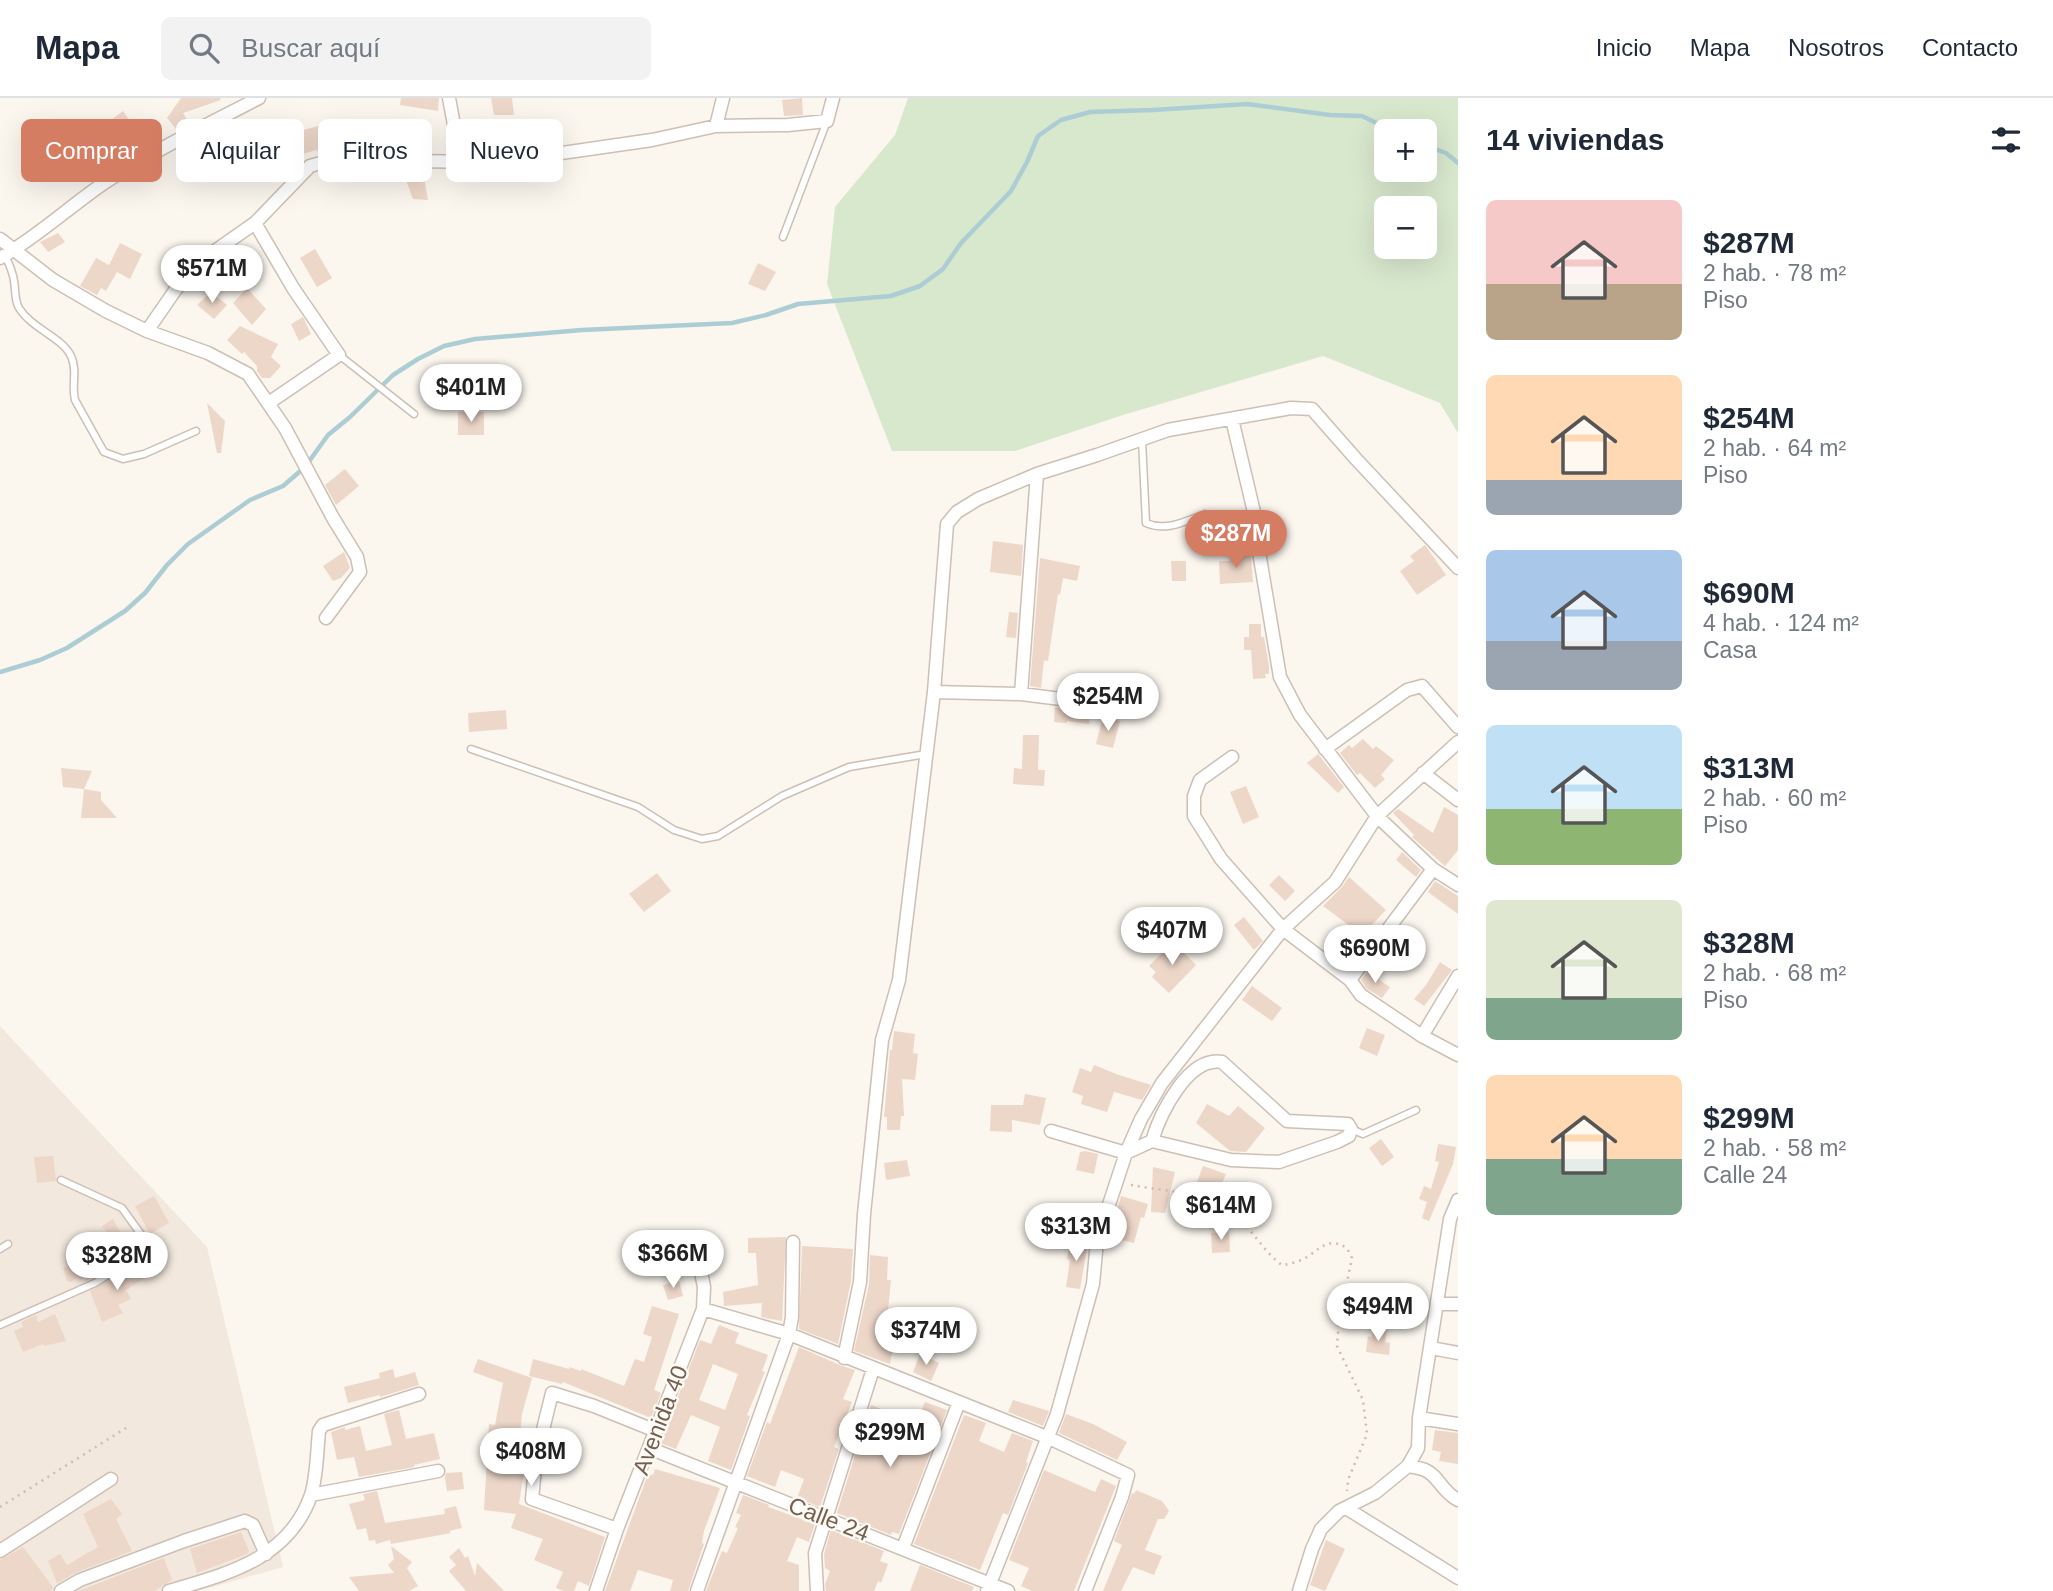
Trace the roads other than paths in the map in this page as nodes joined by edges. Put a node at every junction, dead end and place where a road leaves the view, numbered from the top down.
1 (259, 98) edge
2 (449, 98) edge
3 (723, 98) edge
4 (833, 98) edge
5 (453, 119) edge
6 (827, 121) junction
7 (716, 126) junction
8 (563, 153) edge
9 (446, 162) edge
10 (255, 223) junction
11 (783, 237) dead end
12 (0, 239) edge
13 (6, 254) edge
14 (147, 331) junction
15 (339, 355) junction
16 (270, 402) junction
17 (414, 414) dead end
18 (1232, 419) junction
19 (196, 431) dead end
20 (1142, 440) junction
21 (1037, 474) junction
22 (1205, 514) dead end
23 (1458, 568) edge
24 (326, 618) dead end
25 (934, 692) junction
26 (1021, 694) junction
27 (1109, 705) dead end
28 (1458, 727) edge
29 (1458, 742) edge
30 (471, 749) dead end
31 (1325, 749) junction
32 (926, 754) junction
33 (1232, 757) dead end
34 (1423, 773) junction
35 (1458, 800) edge
36 (1377, 816) junction
37 (1433, 870) junction
38 (1458, 885) edge
39 (1283, 929) junction
40 (1458, 976) edge
41 (1350, 980) junction
42 (1422, 1036) junction
43 (1458, 1055) edge
44 (1416, 1110) dead end
45 (1351, 1129) junction
46 (1051, 1130) dead end
47 (1152, 1140) junction
48 (1126, 1153) junction
49 (61, 1180) dead end
50 (1458, 1200) edge
51 (793, 1242) dead end
52 (8, 1244) dead end
53 (696, 1247) dead end
54 (0, 1249) edge
55 (1437, 1304) junction
56 (1458, 1304) edge
57 (703, 1309) junction
58 (0, 1325) edge
59 (789, 1334) junction
60 (1430, 1348) junction
61 (1458, 1353) edge
62 (844, 1358) junction
63 (873, 1369) junction
64 (419, 1394) dead end
65 (959, 1402) junction
66 (1419, 1418) junction
67 (1458, 1424) edge
68 (656, 1431) junction
69 (1049, 1438) junction
70 (649, 1448) junction
71 (1408, 1466) junction
72 (438, 1471) dead end
73 (111, 1479) dead end
74 (736, 1483) junction
75 (311, 1495) junction
76 (1458, 1500) edge
77 (1346, 1508) junction
78 (826, 1518) junction
79 (617, 1529) junction
80 (903, 1548) junction
81 (0, 1551) edge
82 (266, 1554) junction
83 (1458, 1578) edge
84 (989, 1587) edge
85 (61, 1591) edge
86 (169, 1591) edge
87 (596, 1591) edge
88 (697, 1591) edge
89 (817, 1591) edge
90 (1007, 1591) edge
91 (1085, 1591) edge
92 (1299, 1591) edge

1 - 13 street
2 - 5 street
3 - 7 street
4 - 6 street
6 - 7 street
6 - 11 lane
7 - 8 street
9 - 10 street
10 - 14 street
10 - 15 street
12 - 13 street
13 - 14 street
13 - 19 lane
14 - 16 street
15 - 16 street
15 - 17 lane
16 - 24 street
18 - 20 street
18 - 23 street
18 - 31 street
20 - 21 street
20 - 22 lane
21 - 25 street
21 - 26 street
25 - 26 street
25 - 32 street
26 - 27 street
28 - 31 street
29 - 34 street
30 - 32 lane
31 - 36 street
32 - 62 street
33 - 39 street
34 - 35 street
34 - 36 street
36 - 37 street
36 - 39 street
37 - 38 street
37 - 41 street
39 - 41 street
39 - 48 street
40 - 42 street
41 - 42 street
42 - 43 street
44 - 45 lane
45 - 47 street
45 - 47 street
46 - 48 street
47 - 48 street
48 - 69 street
49 - 58 lane
50 - 55 street
51 - 59 street
52 - 54 lane
53 - 57 street, Avenida 40
55 - 56 street
55 - 60 street
57 - 59 street
57 - 68 street, Avenida 40
59 - 62 street
59 - 74 street
60 - 61 street
60 - 66 street
62 - 63 street
63 - 65 street
63 - 78 street
64 - 75 street
65 - 69 street
65 - 80 street
66 - 67 street
66 - 71 street
68 - 70 street, Avenida 40
68 - 79 street
69 - 84 street
69 - 91 street
70 - 74 street, Calle 24
70 - 79 street, Avenida 40
71 - 76 street
71 - 77 street
72 - 75 street
73 - 81 street
74 - 78 street, Calle 24
74 - 88 street
75 - 82 street
77 - 83 street
77 - 92 street
78 - 80 street, Calle 24
78 - 89 street
79 - 87 street, Avenida 40
80 - 84 street, Calle 24
82 - 85 street
82 - 86 street
84 - 90 street, Calle 24

